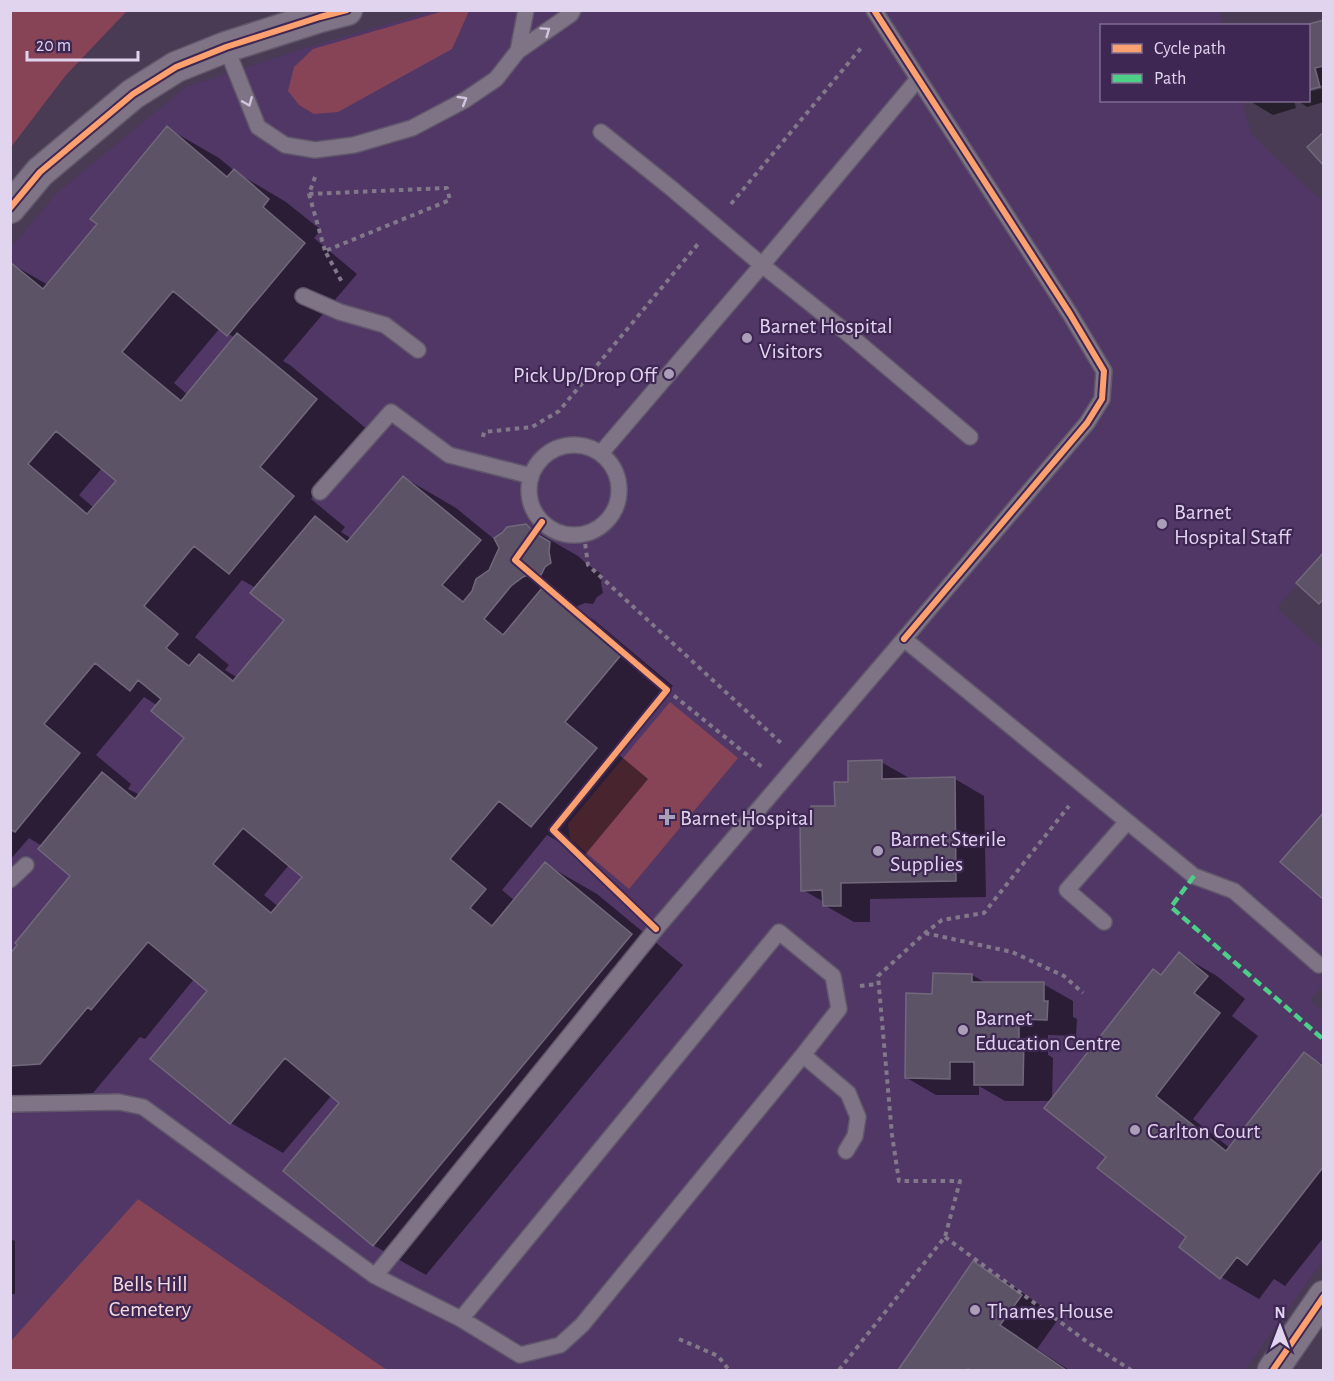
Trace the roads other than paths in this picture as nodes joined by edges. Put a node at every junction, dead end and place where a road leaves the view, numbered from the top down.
1 (346, 10) edge
2 (526, 10) edge
3 (573, 10) edge
4 (874, 10) edge
5 (226, 47) junction
6 (518, 51) junction
7 (918, 79) junction
8 (601, 132) dead end
9 (10, 208) edge
10 (762, 266) junction
11 (303, 296) dead end
12 (418, 350) dead end
13 (969, 437) dead end
14 (601, 453) junction
15 (531, 476) junction
16 (320, 492) dead end
17 (904, 639) junction
18 (1127, 822) junction
19 (26, 865) dead end
20 (10, 880) edge
21 (1104, 922) dead end
22 (1319, 964) dead end
23 (803, 1055) junction
24 (10, 1104) edge
25 (846, 1150) dead end
26 (375, 1276) junction
27 (1323, 1296) edge
28 (461, 1319) junction
29 (1274, 1371) edge

1 - 5 street
2 - 6 lane
6 -> 3 lane
4 - 7 lane
5 -> 6 lane
5 - 9 street
7 - 10 lane
7 - 17 lane
8 - 10 lane
10 - 13 lane
10 - 14 lane
11 - 12 lane
14 - 15 lane
14 - 15 lane
15 - 16 lane
17 - 18 lane
17 - 26 lane
18 - 21 lane
18 - 22 lane
19 - 20 lane
23 - 25 lane
23 - 28 lane
23 - 28 lane
24 - 26 lane
26 - 28 lane
27 - 29 street

